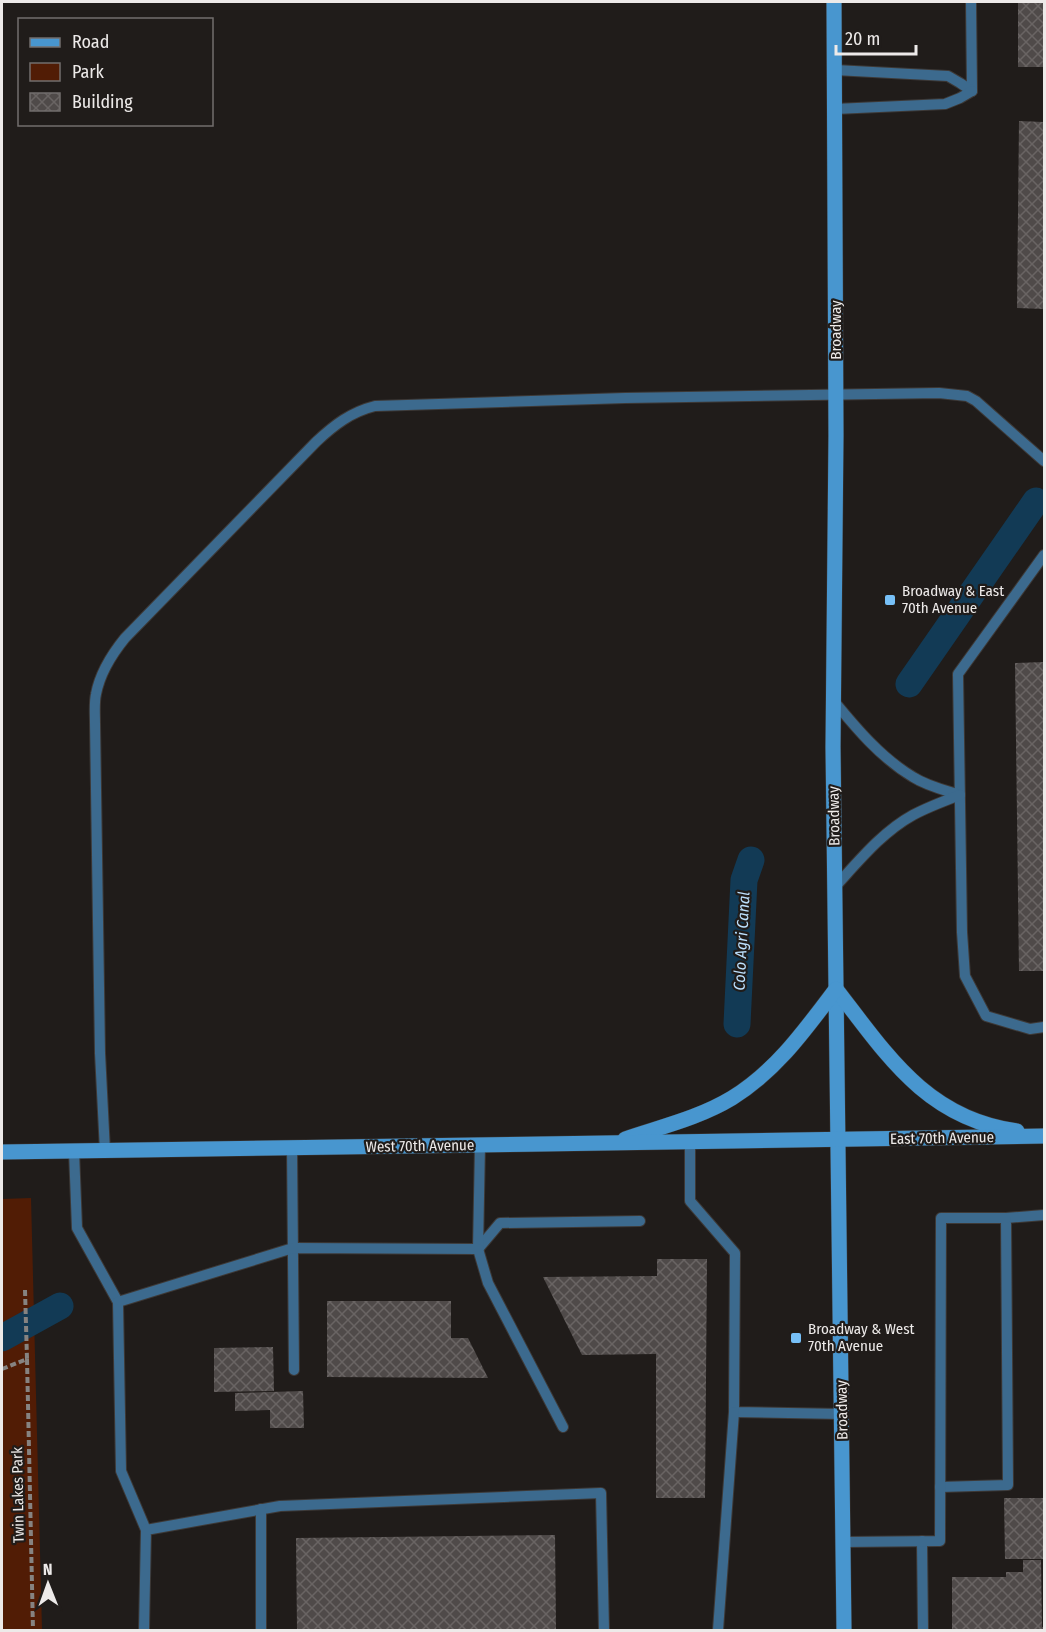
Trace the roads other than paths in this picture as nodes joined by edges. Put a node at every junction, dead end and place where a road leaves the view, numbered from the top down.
1 (834, 2) edge
2 (971, 2) edge
3 (835, 70) junction
4 (972, 91) junction
5 (835, 109) junction
6 (836, 394) junction
7 (1044, 461) edge
8 (1044, 555) edge
9 (833, 700) junction
10 (960, 795) junction
11 (834, 888) junction
12 (836, 989) junction
13 (1044, 1027) edge
14 (1044, 1135) edge
15 (839, 1140) junction
16 (690, 1143) junction
17 (611, 1144) junction
18 (480, 1145) junction
19 (292, 1147) junction
20 (74, 1151) junction
21 (105, 1151) junction
22 (2, 1152) edge
23 (1044, 1215) edge
24 (1006, 1218) junction
25 (640, 1221) dead end
26 (292, 1248) junction
27 (478, 1249) junction
28 (118, 1302) junction
29 (294, 1370) dead end
30 (734, 1412) junction
31 (842, 1414) junction
32 (562, 1427) dead end
33 (940, 1487) junction
34 (261, 1509) junction
35 (146, 1530) junction
36 (922, 1541) junction
37 (843, 1542) junction
38 (144, 1630) edge
39 (261, 1630) edge
40 (604, 1630) edge
41 (718, 1630) edge
42 (844, 1630) edge
43 (923, 1630) edge

1 - 3 main road, Broadway
2 - 4 lane
3 - 4 lane
3 - 5 main road, Broadway
4 - 5 lane
5 - 6 main road, Broadway
6 - 7 lane
6 - 9 main road, Broadway
6 - 21 lane
8 - 10 lane
9 - 10 lane
9 - 11 main road, Broadway
10 - 11 lane
10 - 13 lane
11 - 12 main road, Broadway
12 - 14 main road
12 - 15 main road, Broadway
12 - 17 main road
14 - 15 main road, East 70th Avenue
15 - 16 main road, West 70th Avenue
15 - 31 main road, Broadway
16 - 17 main road, West 70th Avenue
16 - 30 lane
17 - 18 main road, West 70th Avenue
18 - 19 main road, West 70th Avenue
18 - 27 lane
19 - 21 main road, West 70th Avenue
19 - 26 lane
20 - 21 main road, West 70th Avenue
20 - 22 main road, West 70th Avenue
20 - 28 lane
23 - 24 lane
24 - 33 lane
24 - 33 lane
25 - 27 lane
26 - 27 lane
26 - 28 lane
26 - 29 lane
27 - 32 lane
28 - 35 lane
30 - 31 lane
30 - 41 lane
31 - 37 main road, Broadway
33 - 36 lane
34 - 35 lane
34 - 39 lane
34 - 40 lane
35 - 38 lane
36 - 37 lane
36 - 43 lane
37 - 42 main road, Broadway

